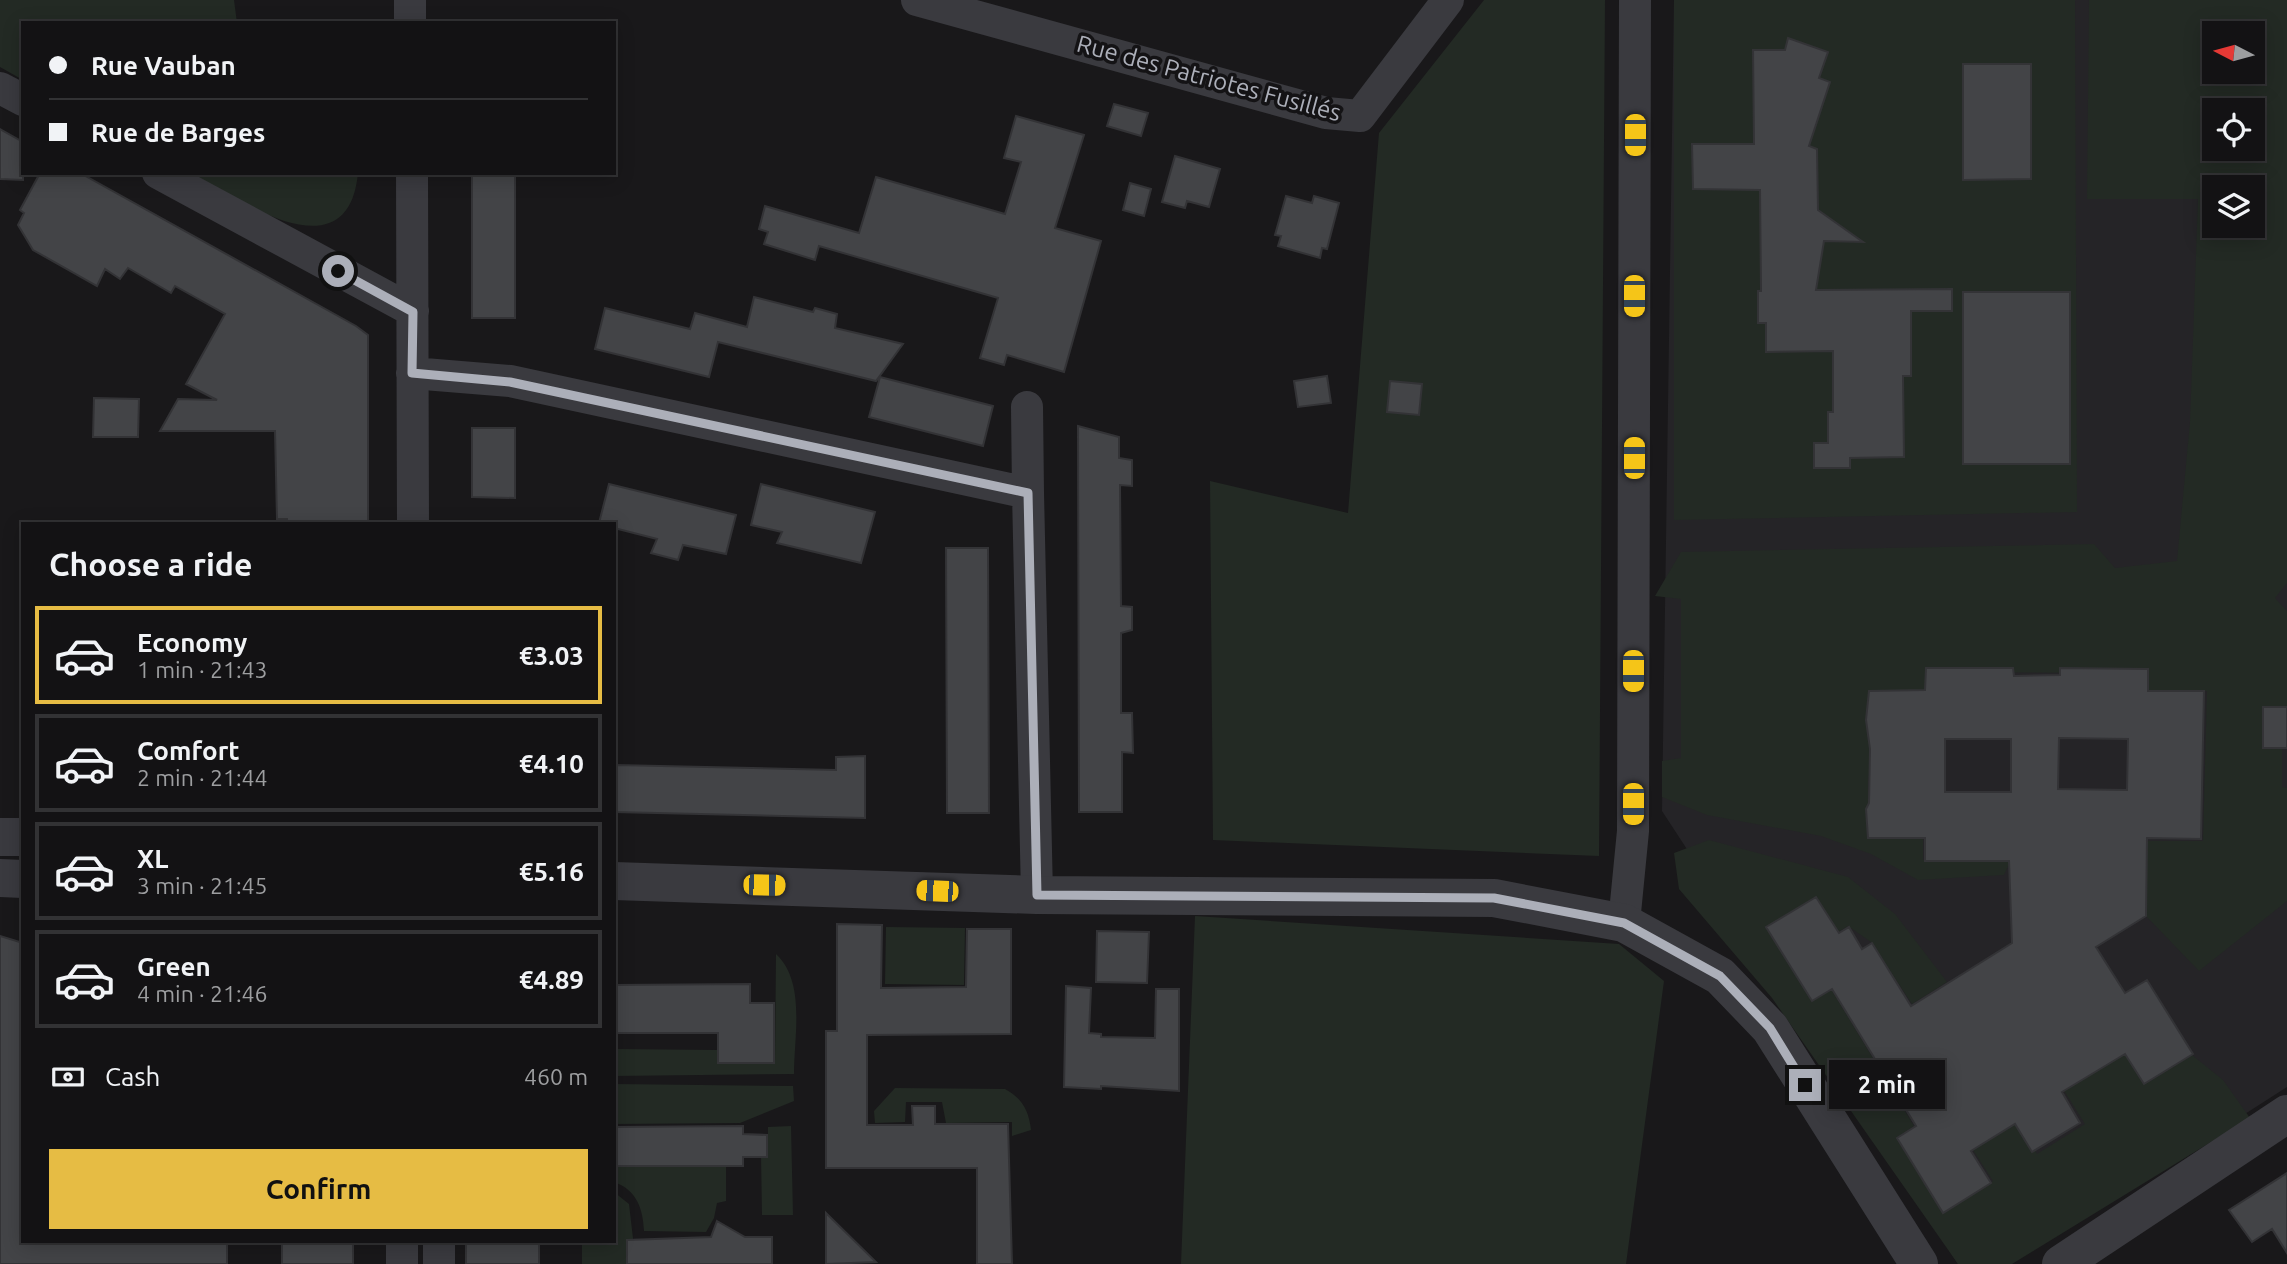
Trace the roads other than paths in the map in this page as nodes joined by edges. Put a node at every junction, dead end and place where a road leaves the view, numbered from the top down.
1 (410, 0) edge
2 (917, 0) edge
3 (1448, 0) edge
4 (1635, 0) edge
5 (411, 21) edge
6 (0, 88) edge
7 (21, 99) edge
8 (162, 175) edge
9 (412, 175) edge
10 (413, 312) junction
11 (412, 373) junction
12 (1027, 407) dead end
13 (1028, 493) junction
14 (413, 522) edge
15 (0, 837) edge
16 (21, 837) edge
17 (0, 878) edge
18 (21, 879) edge
19 (616, 881) edge
20 (1037, 895) junction
21 (1624, 923) junction
22 (2287, 1114) edge
23 (402, 1243) edge
24 (439, 1243) edge
25 (402, 1264) edge
26 (439, 1264) edge
27 (1919, 1264) edge
28 (2061, 1264) edge

1 - 5 street
2 - 3 street, Rue des Patriotes Fusillés
4 - 21 street
6 - 7 street
8 - 10 street
9 - 10 street
10 - 11 street
11 - 13 street
11 - 14 street
12 - 13 street
13 - 20 street
15 - 16 street
17 - 18 street
19 - 20 street
20 - 21 street
21 - 27 street
22 - 28 street
23 - 25 street
24 - 26 street

